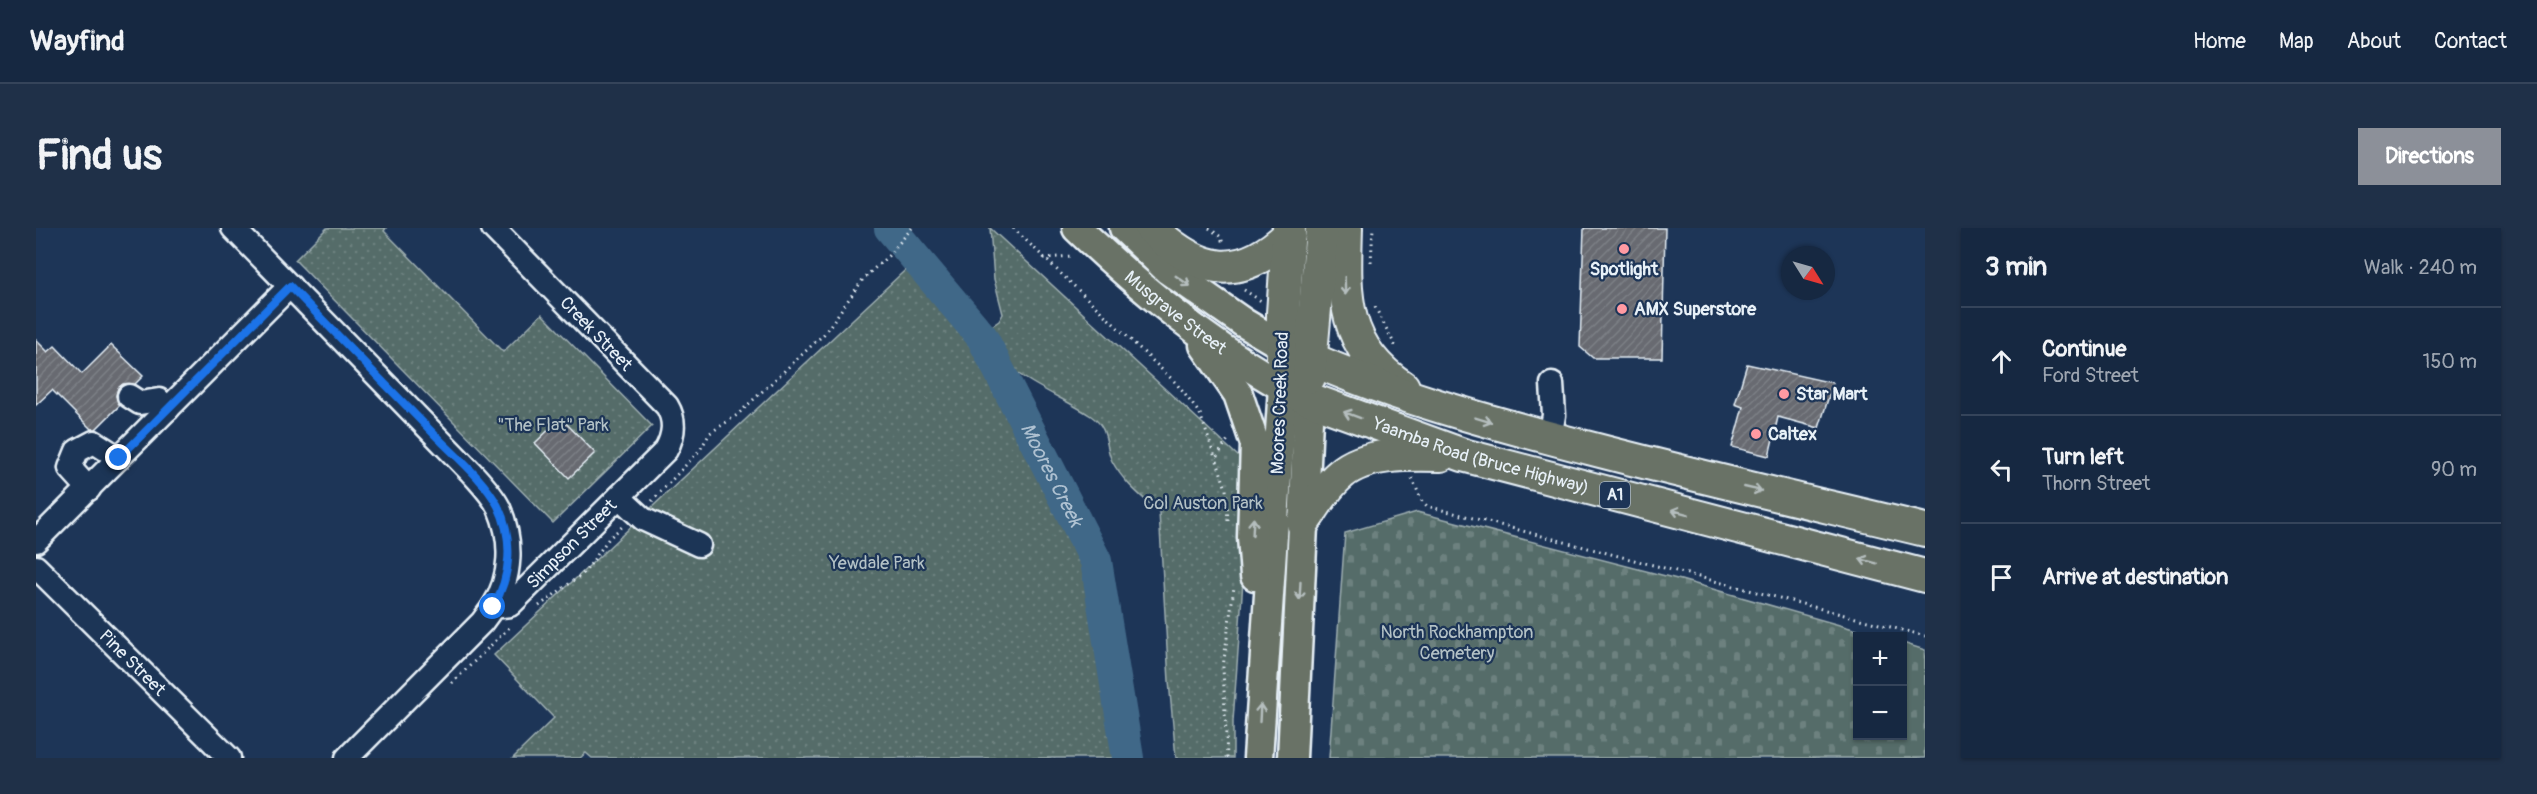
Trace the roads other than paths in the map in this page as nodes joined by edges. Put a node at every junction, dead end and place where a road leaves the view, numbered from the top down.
1 (233, 228) edge
2 (493, 228) edge
3 (1077, 228) edge
4 (1124, 228) edge
5 (1151, 228) edge
6 (1322, 228) edge
7 (1346, 228) edge
8 (1289, 231) edge
9 (290, 286) junction
10 (1192, 329) junction
11 (1296, 352) junction
12 (1552, 384) dead end
13 (1296, 393) junction
14 (129, 396) dead end
15 (1427, 403) junction
16 (168, 409) junction
17 (1550, 438) junction
18 (666, 450) joint
19 (1463, 455) junction
20 (119, 458) junction
21 (88, 489) junction
22 (619, 497) junction
23 (1303, 523) junction
24 (1925, 530) edge
25 (36, 542) edge
26 (699, 545) dead end
27 (36, 567) edge
28 (1925, 576) edge
29 (493, 607) junction
30 (1262, 669) junction
31 (229, 758) edge
32 (347, 758) edge
33 (1258, 758) edge
34 (1292, 758) edge

1 - 9 street
2 - 18 street, Creek Street
3 - 10 main road, Musgrave Street
4 -> 11 main road, Musgrave Street
5 - 8 highway
6 - 11 highway, Moores Creek Road
7 -> 15 highway, A1
8 - 11 highway, Moores Creek Road
9 - 16 street
9 - 29 street
10 - 13 main road, Musgrave Street
30 -> 10 main road
11 - 13 highway, Moores Creek Road
11 - 15 highway, Yaamba Road (Bruce Highway) / A1
12 - 17 street
19 -> 13 highway, Yaamba Road (Bruce Highway) / A1
13 - 23 main road, Moores Creek Road
13 - 30 main road, Moores Creek Road
14 - 16 street
15 -> 17 highway, Yaamba Road (Bruce Highway) / A1
16 - 20 street
17 -> 24 highway, Yaamba Road (Bruce Highway) / A1
18 - 22 street, Simpson Street
19 - 23 highway
28 -> 19 highway, Yaamba Road (Bruce Highway) / A1
20 - 21 street
20 - 21 street
21 - 25 street
22 - 26 street
22 - 29 street, Simpson Street
23 -> 34 main road, Moores Creek Road
27 - 31 street, Pine Street
29 - 32 street, Simpson Street
33 -> 30 main road, Moores Creek Road

